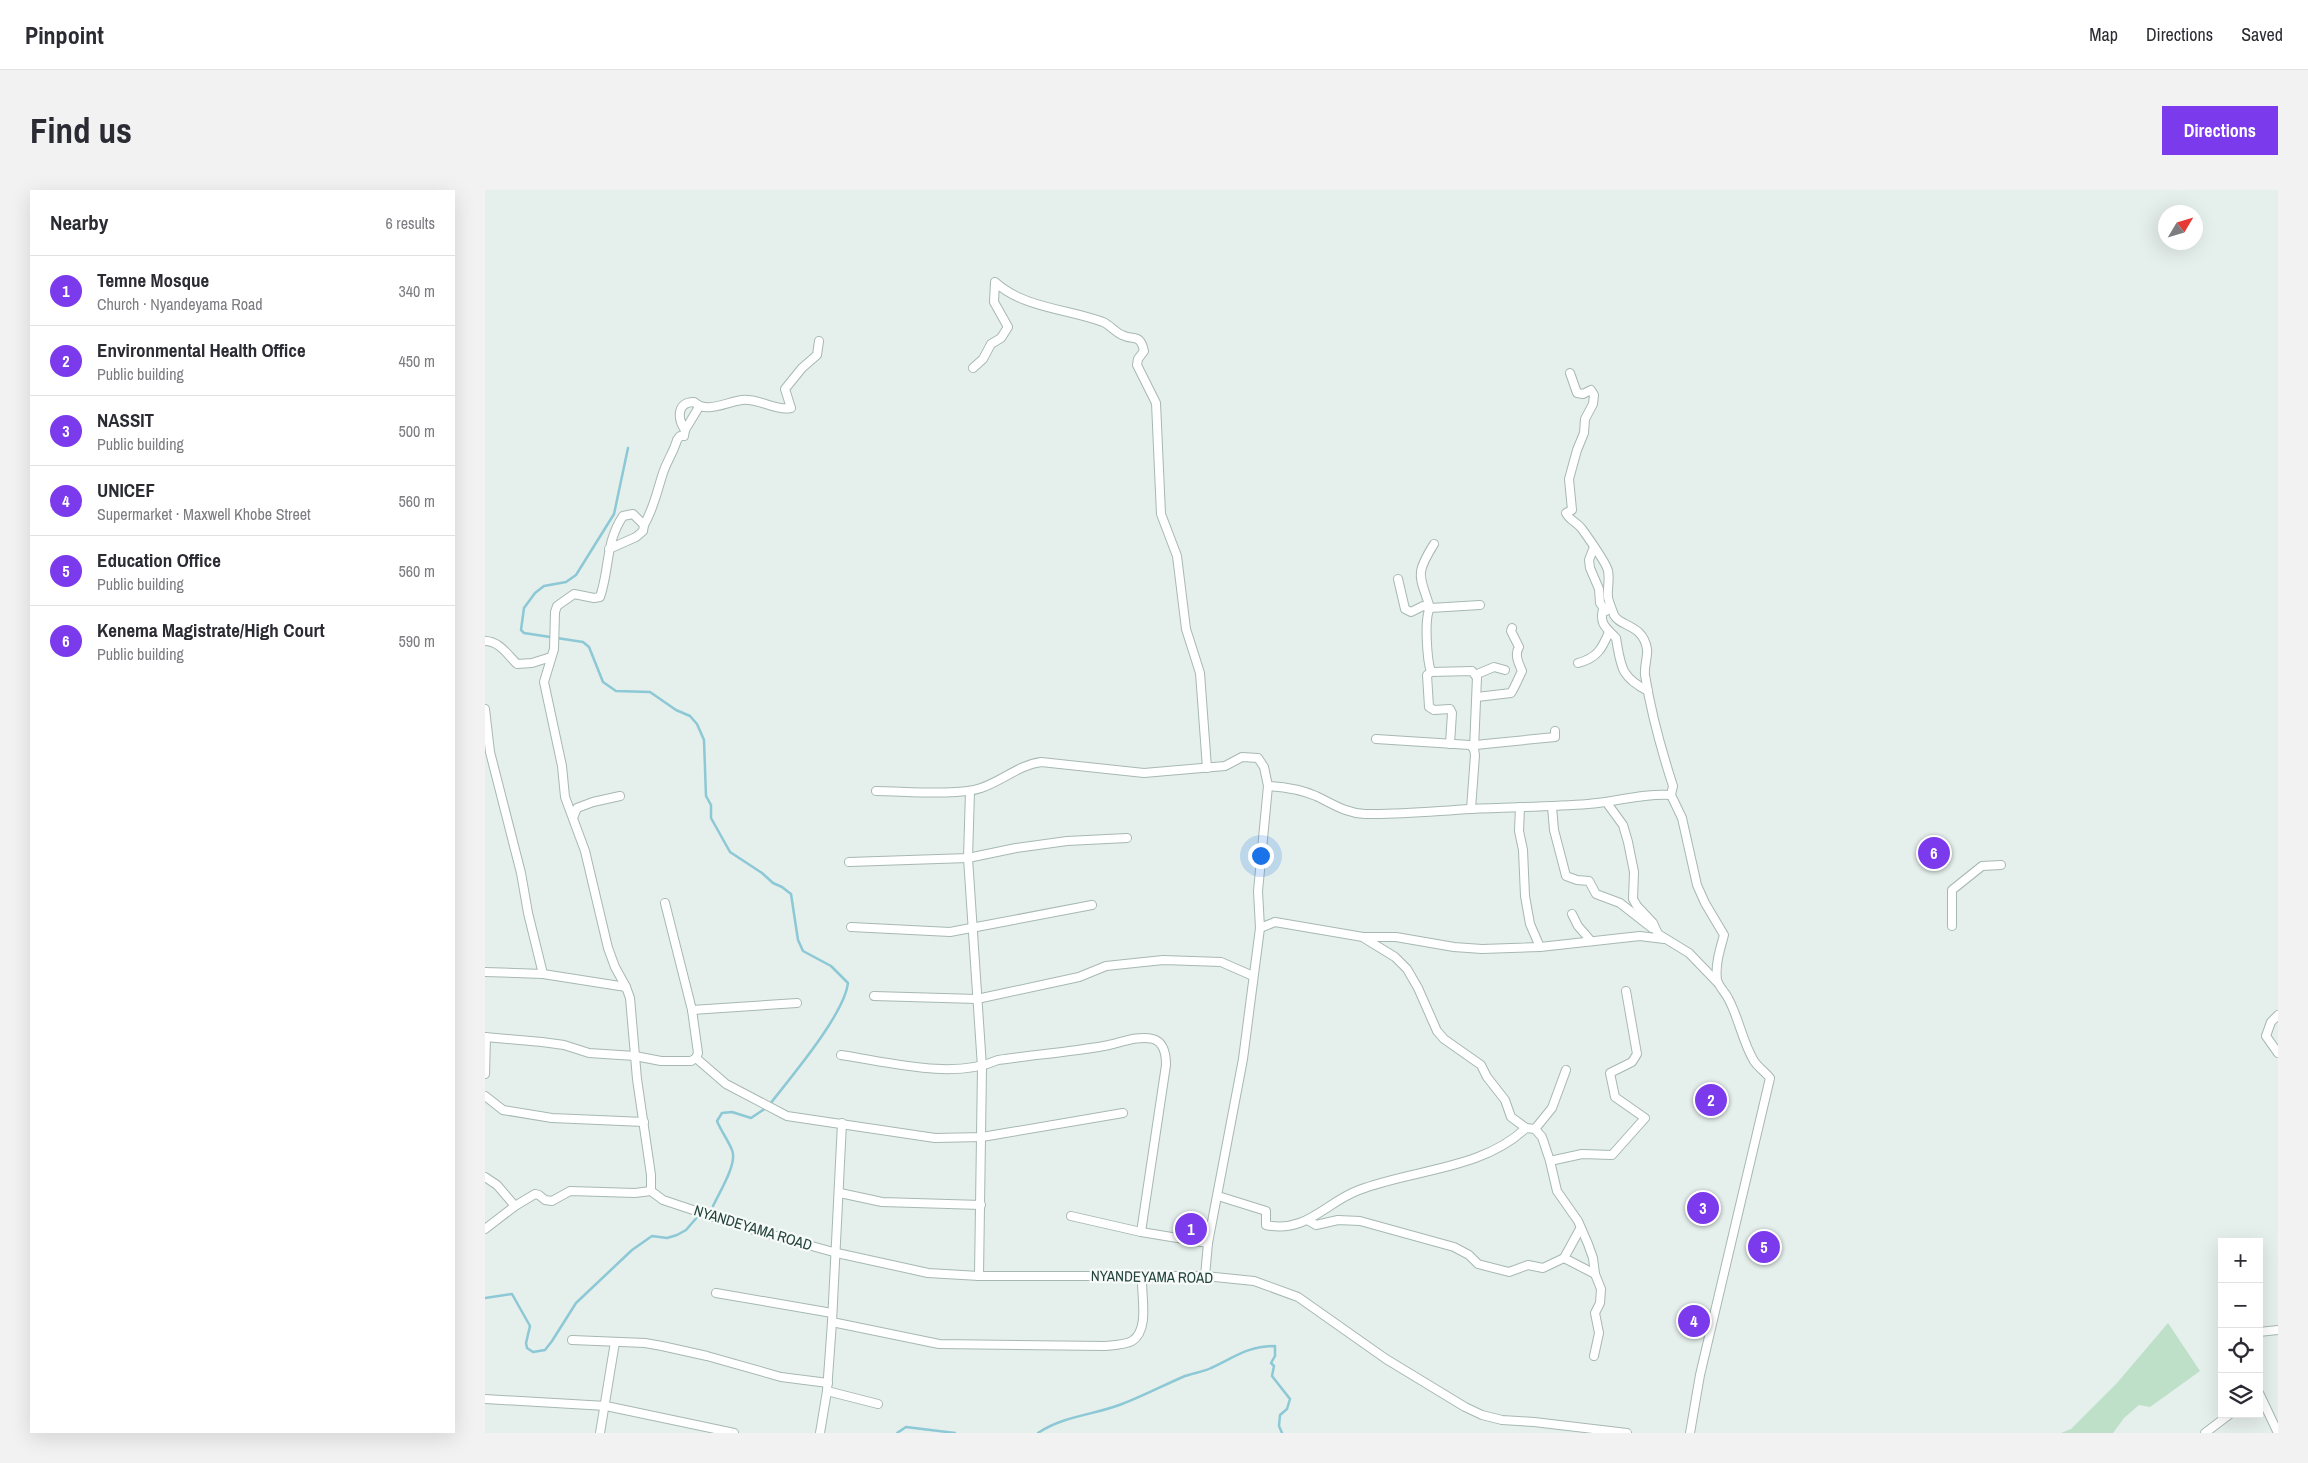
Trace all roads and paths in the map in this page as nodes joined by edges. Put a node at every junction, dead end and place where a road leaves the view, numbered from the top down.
1 (819, 341) dead end
2 (973, 368) dead end
3 (1570, 373) dead end
4 (699, 407) junction
5 (685, 430) junction
6 (644, 525) junction
7 (1435, 544) dead end
8 (1594, 547) junction
9 (609, 549) junction
10 (1398, 579) dead end
11 (1480, 605) dead end
12 (1429, 608) junction
13 (1603, 609) junction
14 (1614, 615) junction
15 (1512, 628) dead end
16 (1609, 632) junction
17 (485, 641) edge
18 (551, 656) junction
19 (1579, 663) dead end
20 (1505, 670) dead end
21 (1431, 672) junction
22 (1475, 675) junction
23 (1648, 691) junction
24 (1477, 697) junction
25 (485, 709) edge
26 (1555, 732) dead end
27 (1376, 740) dead end
28 (1450, 744) junction
29 (1474, 747) junction
30 (1207, 768) junction
31 (1268, 786) junction
32 (876, 791) dead end
33 (970, 791) junction
34 (1671, 795) junction
35 (620, 796) dead end
36 (1607, 803) junction
37 (1520, 807) junction
38 (1552, 807) junction
39 (1471, 809) junction
40 (573, 818) junction
41 (1127, 838) dead end
42 (968, 858) junction
43 (849, 862) dead end
44 (2001, 865) dead end
45 (665, 903) dead end
46 (1092, 906) dead end
47 (1572, 914) dead end
48 (1952, 926) dead end
49 (851, 927) dead end
50 (973, 928) junction
51 (1261, 928) junction
52 (1580, 928) junction
53 (1658, 934) junction
54 (1363, 937) junction
55 (1668, 940) junction
56 (1591, 941) junction
57 (1576, 943) junction
58 (1540, 947) junction
59 (485, 972) edge
60 (543, 974) junction
61 (1253, 976) junction
62 (1718, 983) junction
63 (626, 987) junction
64 (1626, 991) dead end
65 (874, 996) dead end
66 (977, 998) junction
67 (797, 1003) dead end
68 (692, 1010) junction
69 (2278, 1015) edge
70 (486, 1037) edge
71 (2278, 1053) edge
72 (841, 1055) dead end
73 (635, 1056) junction
74 (696, 1058) junction
75 (982, 1067) junction
76 (1565, 1070) dead end
77 (485, 1074) edge
78 (485, 1096) edge
79 (1123, 1113) dead end
80 (644, 1122) junction
81 (842, 1123) junction
82 (1526, 1128) junction
83 (1535, 1129) junction
84 (982, 1137) junction
85 (1550, 1161) junction
86 (485, 1177) edge
87 (651, 1190) junction
88 (840, 1193) junction
89 (1218, 1196) junction
90 (981, 1205) junction
91 (515, 1206) junction
92 (1071, 1216) dead end
93 (1309, 1220) junction
94 (485, 1229) edge
95 (1580, 1229) junction
96 (1141, 1232) junction
97 (1208, 1243) junction
98 (837, 1253) junction
99 (1564, 1258) junction
100 (1595, 1274) junction
101 (979, 1276) junction
102 (1205, 1276) junction
103 (1142, 1277) junction
104 (716, 1293) dead end
105 (832, 1314) junction
106 (833, 1322) junction
107 (2278, 1330) edge
108 (2263, 1332) edge
109 (573, 1340) dead end
110 (615, 1342) junction
111 (1594, 1356) dead end
112 (828, 1387) junction
113 (485, 1399) edge
114 (2263, 1399) edge
115 (878, 1404) dead end
116 (606, 1406) junction
117 (2278, 1408) edge
118 (2269, 1409) junction
119 (2225, 1418) edge
120 (600, 1433) edge
121 (734, 1433) edge
122 (820, 1433) edge
123 (1627, 1433) edge
124 (1690, 1433) edge
125 (2206, 1433) edge
126 (2278, 1433) edge

1 - 4 street
2 - 30 street
3 - 8 street
4 - 5 street
4 - 5 street
5 - 6 street
6 - 9 street
6 - 9 street
7 - 12 street
8 - 13 street
8 - 14 street
9 - 18 street
10 - 12 street
11 - 12 street
12 - 21 street
13 - 14 street
13 - 16 street
14 - 23 street
15 - 24 street
16 - 19 street
16 - 23 street
17 - 18 street
18 - 40 street
20 - 22 street
21 - 22 street
21 - 28 street
22 - 24 street
23 - 34 street
24 - 29 street
25 - 60 street
26 - 29 street
27 - 28 street
28 - 29 street
29 - 39 street
30 - 31 street
30 - 33 street
31 - 39 street
31 - 51 street
32 - 33 street
33 - 42 street
34 - 36 street
34 - 62 street
35 - 40 street
36 - 38 street
36 - 53 street
37 - 38 street
37 - 39 street
37 - 58 street
38 - 53 street
40 - 63 street
41 - 42 street
42 - 43 street
42 - 50 street
44 - 48 street
45 - 68 street
46 - 50 street
47 - 52 street
49 - 50 street
50 - 66 street
51 - 54 street
51 - 61 street
52 - 56 street
52 - 57 street
53 - 55 street
54 - 58 street
54 - 82 street
55 - 56 street
55 - 62 street
56 - 57 street
57 - 58 street
59 - 60 street
60 - 63 street
61 - 66 street
61 - 89 street
62 - 124 street
63 - 73 street
64 - 85 street
65 - 66 street
66 - 75 street
67 - 68 street
68 - 74 street
69 - 71 street
70 - 73 street
70 - 77 street
72 - 75 street
73 - 74 street
73 - 80 street
74 - 81 street
75 - 84 street
75 - 96 street
76 - 83 street
78 - 80 street
79 - 84 street
80 - 87 street
81 - 84 street
81 - 88 street
82 - 83 street
82 - 93 street
83 - 85 street
84 - 90 street
85 - 95 street
86 - 91 street
87 - 91 street
87 - 98 street, NYANDEYAMA ROAD
88 - 90 street
88 - 98 street
89 - 93 street
89 - 97 street
90 - 101 street
91 - 94 street
92 - 96 street
93 - 99 street
95 - 99 street
95 - 100 street
96 - 97 street
97 - 102 street
98 - 101 street, NYANDEYAMA ROAD
98 - 105 street
99 - 100 street
100 - 111 street
101 - 103 street, NYANDEYAMA ROAD
102 - 103 street, NYANDEYAMA ROAD
102 - 123 street, NYANDEYAMA ROAD
103 - 106 street
104 - 105 street
105 - 106 street
106 - 112 street
107 - 108 street
109 - 110 street
110 - 112 street
110 - 116 street
112 - 115 street
112 - 122 street
113 - 116 street
114 - 118 street
116 - 120 street
116 - 121 street
117 - 118 street
118 - 126 street
119 - 125 street

